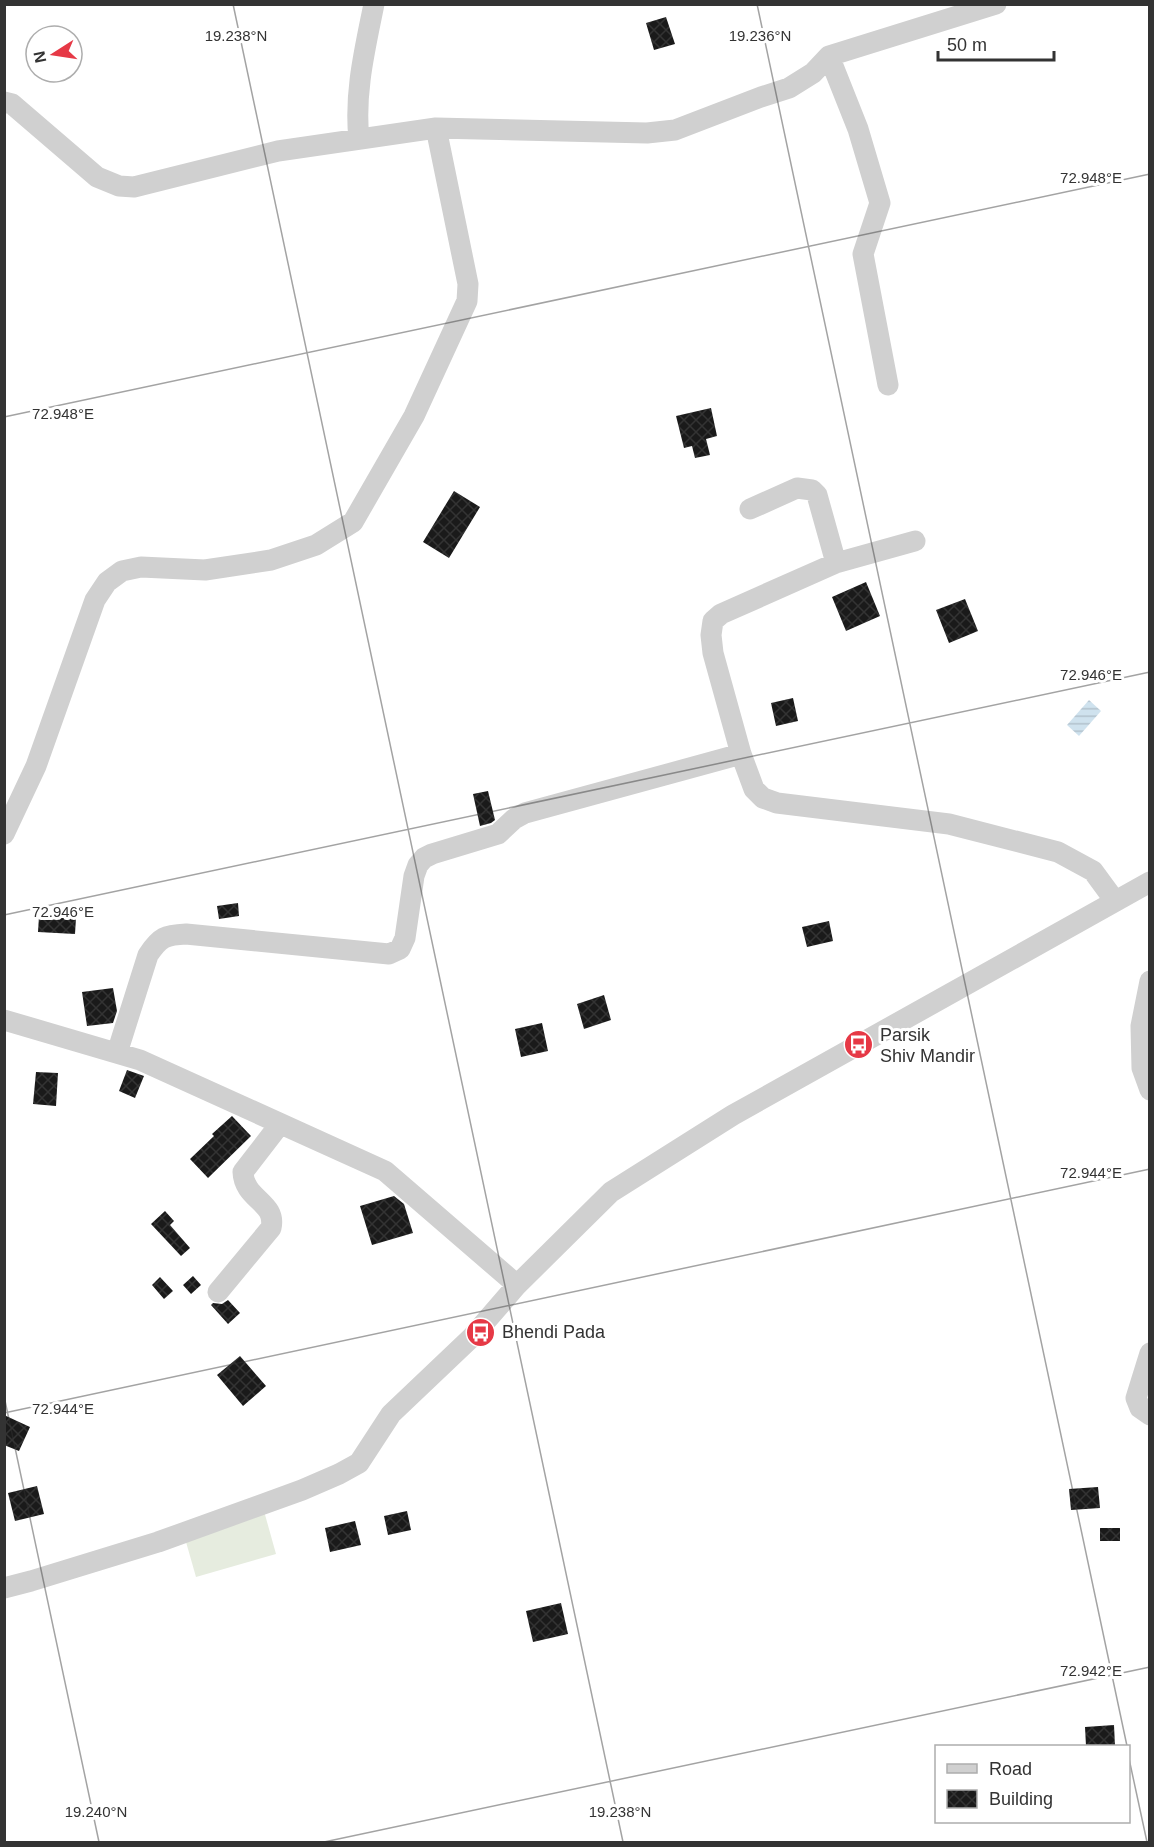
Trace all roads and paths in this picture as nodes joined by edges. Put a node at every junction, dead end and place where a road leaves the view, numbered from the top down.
1 (374, 4) edge
2 (996, 4) edge
3 (829, 56) junction
4 (4, 102) edge
5 (436, 128) junction
6 (359, 139) junction
7 (888, 385) dead end
8 (750, 509) dead end
9 (915, 541) dead end
10 (836, 563) junction
11 (741, 754) junction
12 (4, 834) edge
13 (1149, 882) edge
14 (1115, 901) junction
15 (1149, 981) edge
16 (4, 1020) edge
17 (117, 1053) junction
18 (1149, 1090) edge
19 (280, 1124) junction
20 (517, 1285) junction
21 (218, 1292) dead end
22 (1149, 1353) edge
23 (1149, 1415) edge
24 (4, 1588) edge

1 - 6 street
2 - 3 street
3 - 5 street
3 - 7 street
4 - 6 street
5 - 6 street
5 - 12 street
8 - 10 street
9 - 10 street
10 - 11 street
11 - 14 street
11 - 17 street
13 - 14 street
14 - 20 street
15 - 18 street
16 - 17 street
17 - 19 street
19 - 20 street
19 - 21 street
20 - 24 street
22 - 23 street

